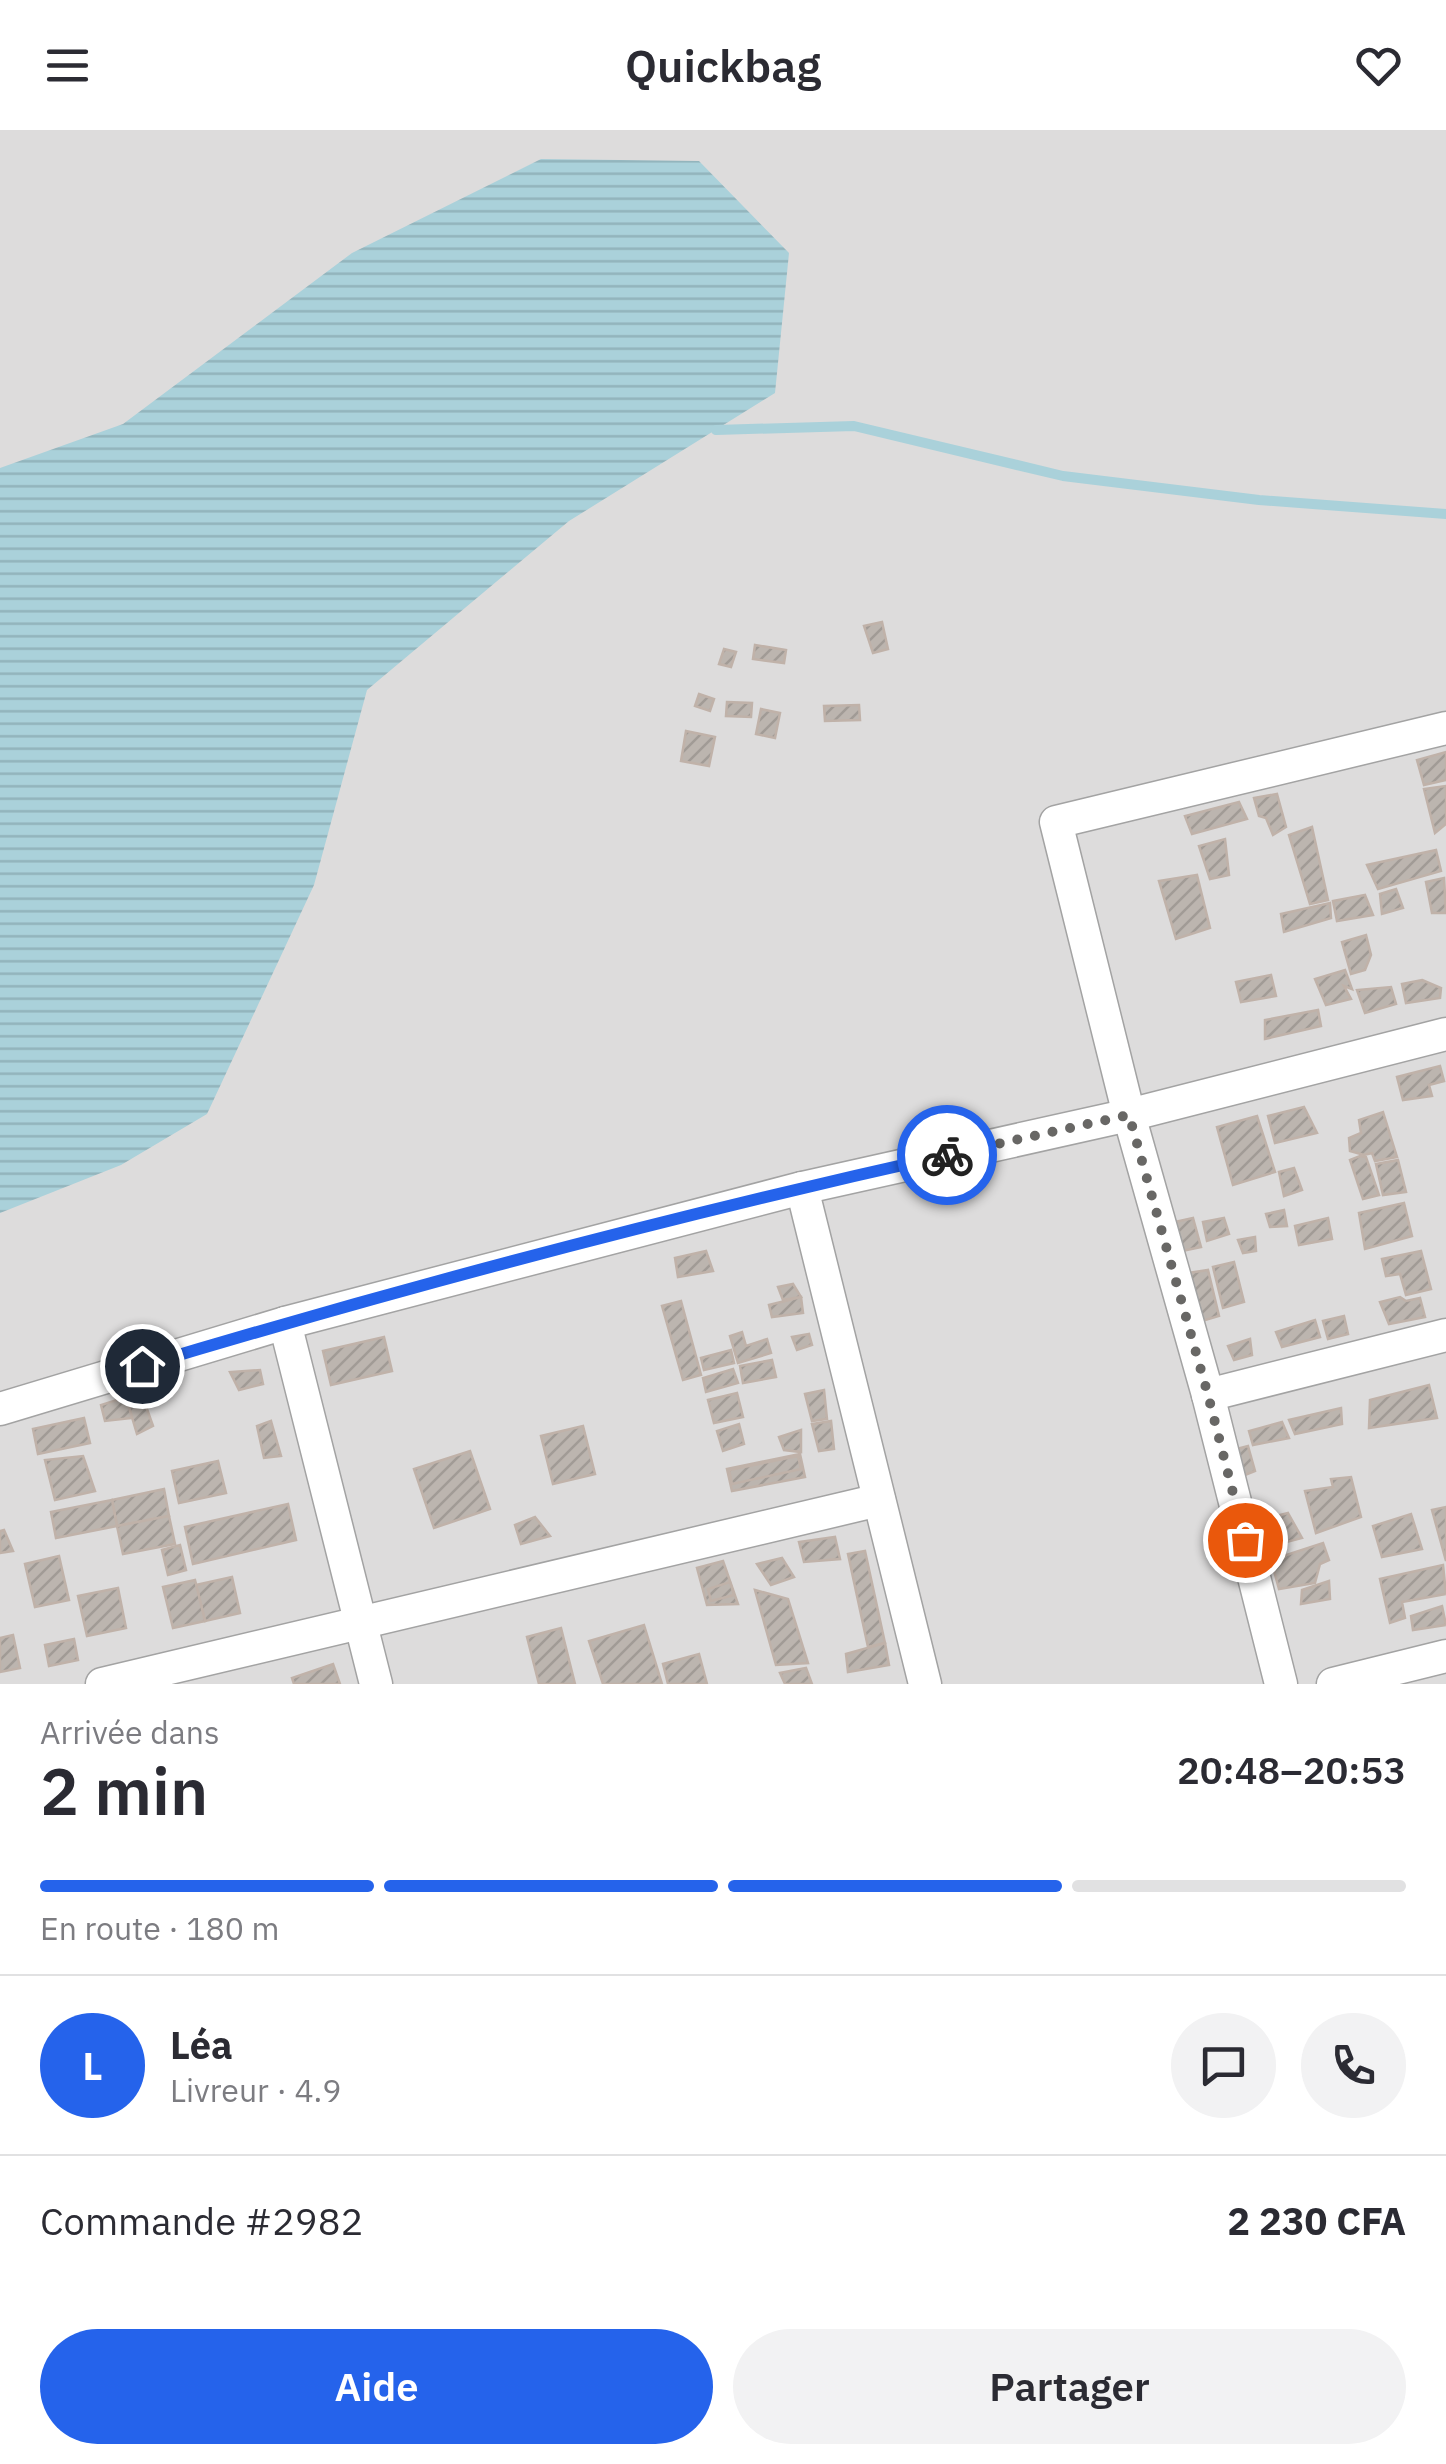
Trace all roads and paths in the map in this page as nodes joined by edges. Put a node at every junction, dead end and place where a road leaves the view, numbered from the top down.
1 (1446, 728) edge
2 (1446, 1034) edge
3 (1129, 1115) junction
4 (802, 1188) junction
5 (285, 1323) junction
6 (1446, 1335) edge
7 (1208, 1395) junction
8 (0, 1409) edge
9 (879, 1500) junction
10 (361, 1622) junction
11 (1446, 1656) edge
12 (102, 1684) edge
13 (376, 1684) edge
14 (925, 1684) edge
15 (1282, 1684) edge
16 (1332, 1684) edge

1 - 3 street
2 - 3 street
3 - 4 street
3 - 7 street
4 - 5 street
4 - 9 street
5 - 8 street
5 - 10 street
6 - 7 street
7 - 15 street
9 - 10 street
9 - 14 street
10 - 12 street
10 - 13 street
11 - 16 street

